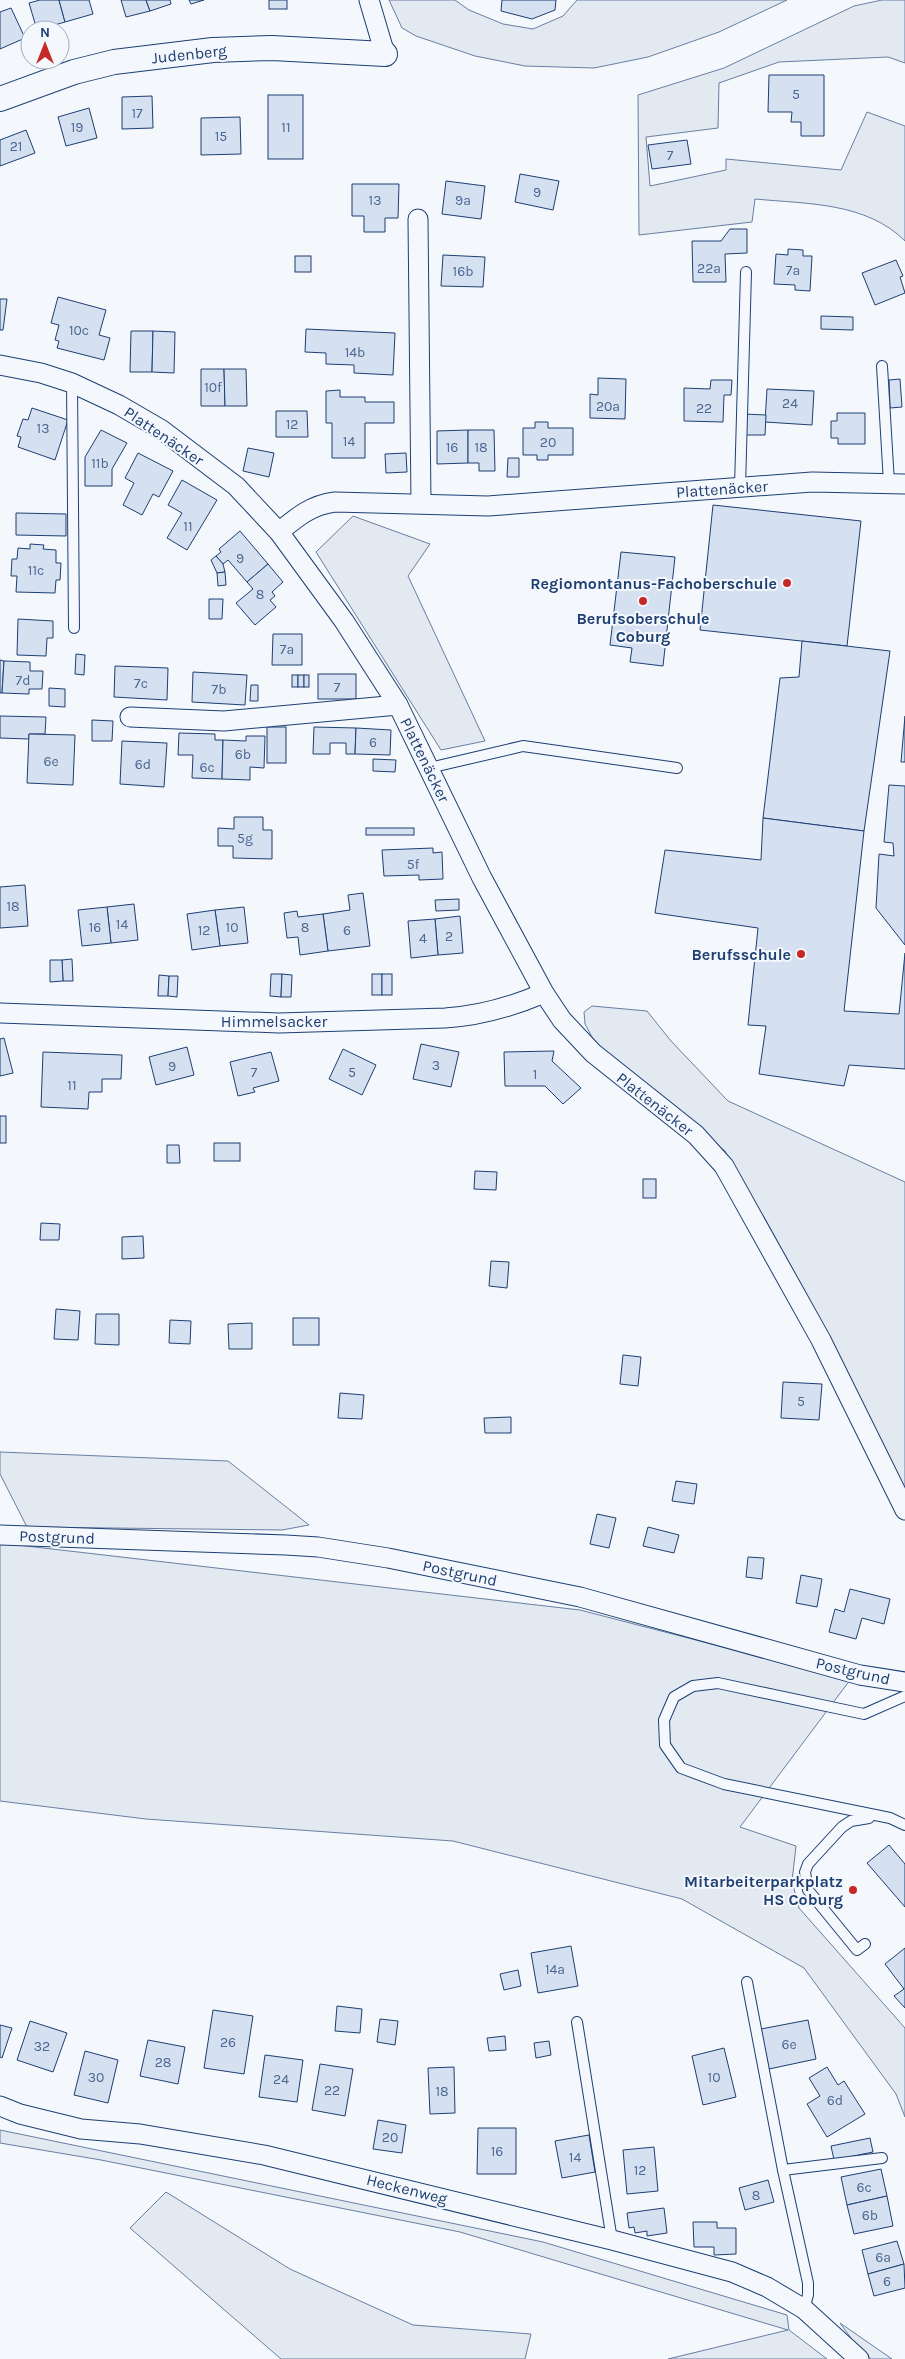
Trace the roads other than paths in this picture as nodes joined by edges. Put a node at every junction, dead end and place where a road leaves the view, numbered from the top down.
1 (369, 0) edge
2 (385, 54) joint
3 (0, 99) edge
4 (418, 219) dead end
5 (746, 272) dead end
6 (0, 364) edge
7 (882, 366) dead end
8 (72, 383) junction
9 (897, 483) edge
10 (740, 487) junction
11 (421, 503) junction
12 (279, 532) junction
13 (74, 628) dead end
14 (398, 705) junction
15 (130, 717) dead end
16 (429, 768) junction
17 (677, 768) dead end
18 (544, 993) junction
19 (0, 1013) edge
20 (905, 1510) edge
21 (1, 1533) edge
22 (905, 1682) edge
23 (905, 1696) edge
24 (890, 1818) junction
25 (905, 1825) edge
26 (864, 1944) dead end
27 (747, 1982) dead end
28 (577, 2022) dead end
29 (0, 2106) edge
30 (882, 2158) dead end
31 (783, 2170) junction
32 (612, 2240) junction
33 (804, 2309) junction
34 (859, 2359) edge

1 - 2 street
2 - 3 street, Judenberg
4 - 11 street
5 - 10 lane
6 - 8 street, Plattenäcker
7 - 9 lane
8 - 12 street, Plattenäcker
8 - 13 lane
9 - 10 street, Plattenäcker
10 - 11 street, Plattenäcker
11 - 12 street, Plattenäcker
12 - 14 street, Plattenäcker
14 - 15 street, Plattenäcker
14 - 16 street, Plattenäcker
16 - 17 lane
16 - 18 street, Plattenäcker
18 - 19 street, Himmelsacker
18 - 20 street, Plattenäcker
21 - 22 street, Postgrund
23 - 24 lane
24 - 25 lane
24 - 26 lane
27 - 31 lane
28 - 32 lane
29 - 32 street, Heckenweg
30 - 31 lane
31 - 33 lane
32 - 33 street, Heckenweg
33 - 34 street, Heckenweg

